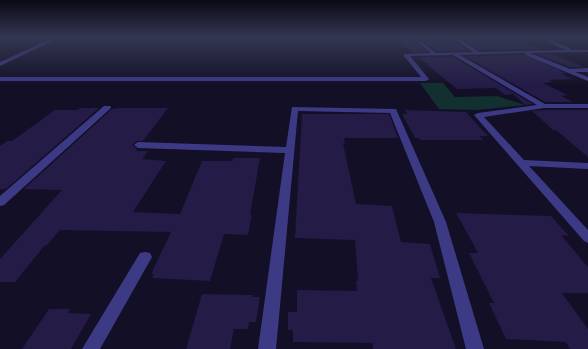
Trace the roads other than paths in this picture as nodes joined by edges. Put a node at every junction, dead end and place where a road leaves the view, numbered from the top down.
1 (23, 53) edge
2 (471, 53) edge
3 (523, 53) edge
4 (435, 54) joint
5 (454, 54) junction
6 (0, 64) edge
7 (588, 70) edge
8 (570, 71) junction
9 (0, 79) edge
10 (588, 79) edge
11 (544, 106) junction
12 (588, 106) edge
13 (107, 108) dead end
14 (138, 146) dead end
15 (290, 150) junction
16 (520, 163) junction
17 (588, 166) edge
18 (0, 202) edge
19 (588, 238) edge
20 (145, 257) dead end
21 (91, 349) edge
22 (267, 349) edge
23 (475, 349) edge

1 - 6 street
2 - 5 street
3 - 8 street
4 - 5 street
4 - 9 street
5 - 11 street
7 - 8 street
8 - 10 street
11 - 12 street
11 - 16 street
13 - 18 street
14 - 15 street
15 - 22 street
15 - 23 street
16 - 17 street
16 - 19 street
20 - 21 street

